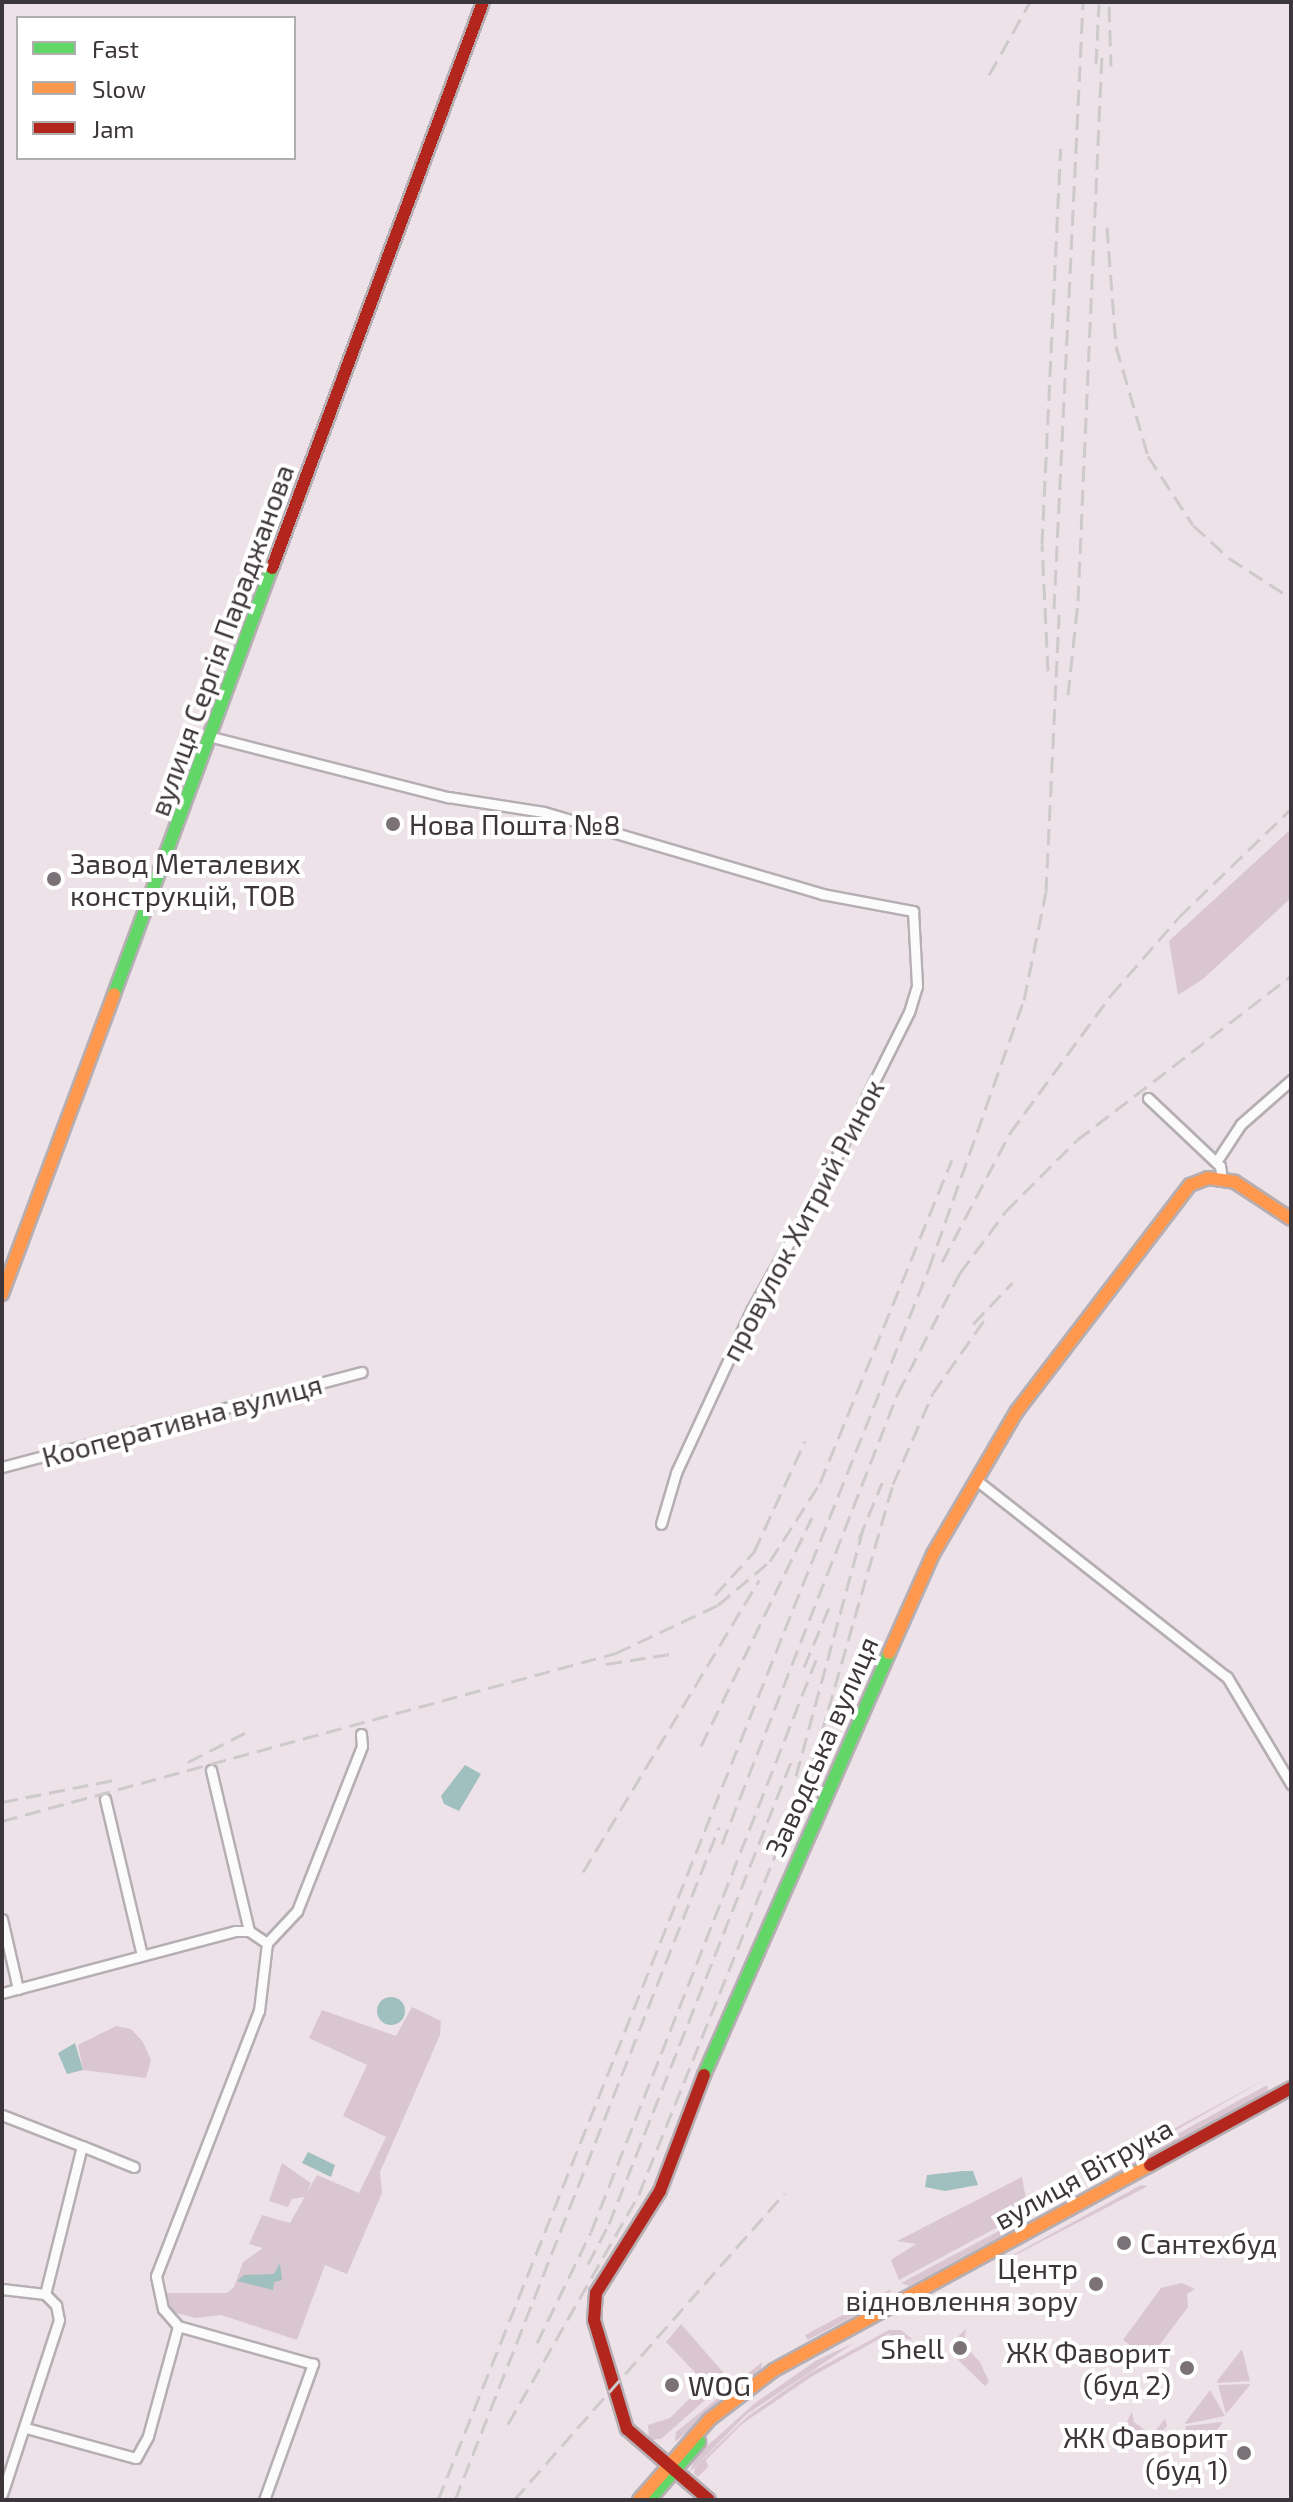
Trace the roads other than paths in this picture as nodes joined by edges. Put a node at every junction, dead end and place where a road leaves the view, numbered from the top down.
1 (483, 2) edge
2 (212, 737) junction
3 (1291, 1080) edge
4 (1148, 1098) dead end
5 (1216, 1162) junction
6 (1222, 1178) junction
7 (1291, 1219) edge
8 (2, 1294) edge
9 (362, 1372) dead end
10 (2, 1467) edge
11 (975, 1479) junction
12 (661, 1524) dead end
13 (361, 1734) dead end
14 (211, 1770) dead end
15 (1291, 1784) edge
16 (105, 1799) dead end
17 (2, 1919) edge
18 (249, 1931) junction
19 (267, 1943) junction
20 (142, 1955) junction
21 (18, 1989) junction
22 (2, 1993) edge
23 (1291, 2088) edge
24 (1291, 2096) edge
25 (2, 2115) edge
26 (82, 2146) junction
27 (134, 2167) dead end
28 (2, 2289) edge
29 (45, 2294) junction
30 (178, 2326) junction
31 (26, 2428) junction
32 (668, 2469) junction
33 (2, 2494) edge
34 (264, 2500) edge
35 (639, 2500) edge
36 (649, 2500) edge
37 (709, 2500) edge

1 - 2 main road, вулиця Сергія Параджанова
2 - 8 main road, вулиця Сергія Параджанова
2 - 12 street, провулок Хитрий Ринок
3 - 5 street
4 - 5 street
5 - 6 street
6 - 7 main road
6 - 11 main road, Заводська вулиця
9 - 10 street, Кооперативна вулиця
11 - 15 street
11 - 32 main road, Заводська вулиця
13 - 19 street
14 - 18 street
16 - 20 street
17 - 21 street
18 - 19 street
18 - 20 street
19 - 30 street
20 - 21 street
21 - 22 street
23 - 32 main road, вулиця Вітрука
24 - 32 main road, вулиця Вітрука
25 - 26 street
26 - 27 street
26 - 29 street
28 - 29 street
29 - 31 street
30 - 31 street
30 - 34 street
31 - 33 street
32 - 35 main road
32 - 36 main road
32 - 37 main road, Заводська вулиця

